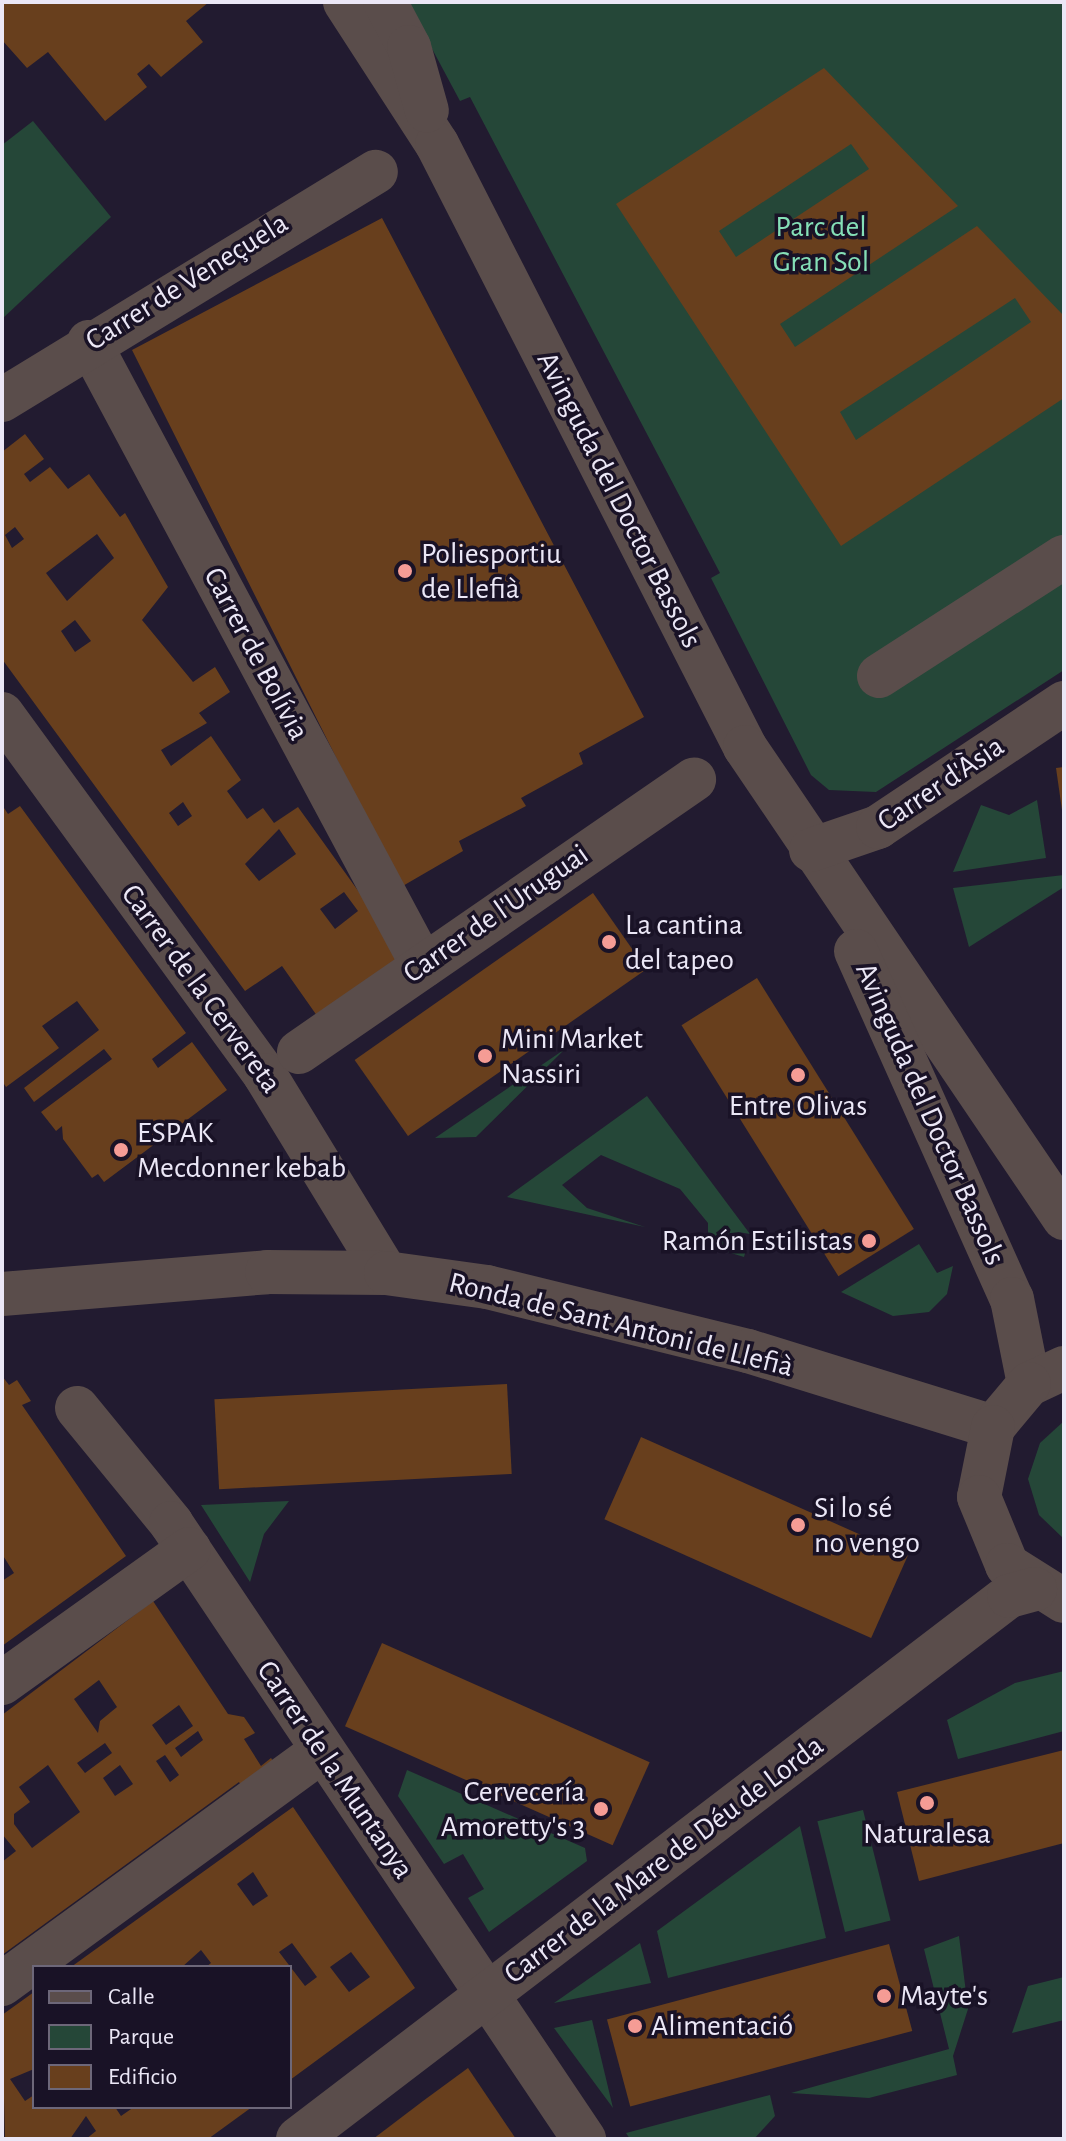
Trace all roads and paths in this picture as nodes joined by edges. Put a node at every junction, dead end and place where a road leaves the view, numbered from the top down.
1 (345, 2) edge
2 (385, 2) edge
3 (437, 144) junction
4 (376, 172) dead end
5 (89, 342) junction
6 (2, 400) edge
7 (1064, 557) edge
8 (879, 676) dead end
9 (1064, 703) edge
10 (2, 714) edge
11 (694, 779) dead end
12 (811, 850) junction
13 (423, 966) junction
14 (299, 1052) dead end
15 (1064, 1218) edge
16 (386, 1273) junction
17 (2, 1294) edge
18 (1047, 1376) edge
19 (77, 1408) dead end
20 (993, 1427) junction
21 (180, 1536) junction
22 (1050, 1595) edge
23 (2, 1683) edge
24 (321, 1751) junction
25 (2, 1984) edge
26 (485, 1996) junction
27 (298, 2139) edge
28 (584, 2139) edge

1 - 3 street, Avinguda del Doctor Bassols
2 - 3 street, Avinguda del Doctor Bassols
3 - 12 street, Avinguda del Doctor Bassols
4 - 5 street, Carrer de Veneçuela
5 - 6 street, Carrer de Veneçuela
5 - 13 street, Carrer de Bolívia
7 - 8 street
9 - 12 street, Carrer d'Àsia
10 - 16 street, Carrer de la Cervereta
11 - 13 street, Carrer de l'Uruguai
12 - 15 street, Avinguda del Doctor Bassols
12 - 18 street, Avinguda del Doctor Bassols
13 - 14 street, Carrer de l'Uruguai
16 - 17 street, Ronda de Sant Antoni de Llefià
16 - 20 street, Ronda de Sant Antoni de Llefià
18 - 20 street
19 - 21 street, Carrer de la Muntanya
20 - 22 street
21 - 23 street
21 - 24 street, Carrer de la Muntanya
22 - 26 street, Carrer de la Mare de Déu de Lorda
24 - 25 street
24 - 26 street, Carrer de la Muntanya
26 - 27 street, Carrer de la Mare de Déu de Lorda
26 - 28 street, Carrer de la Muntanya

